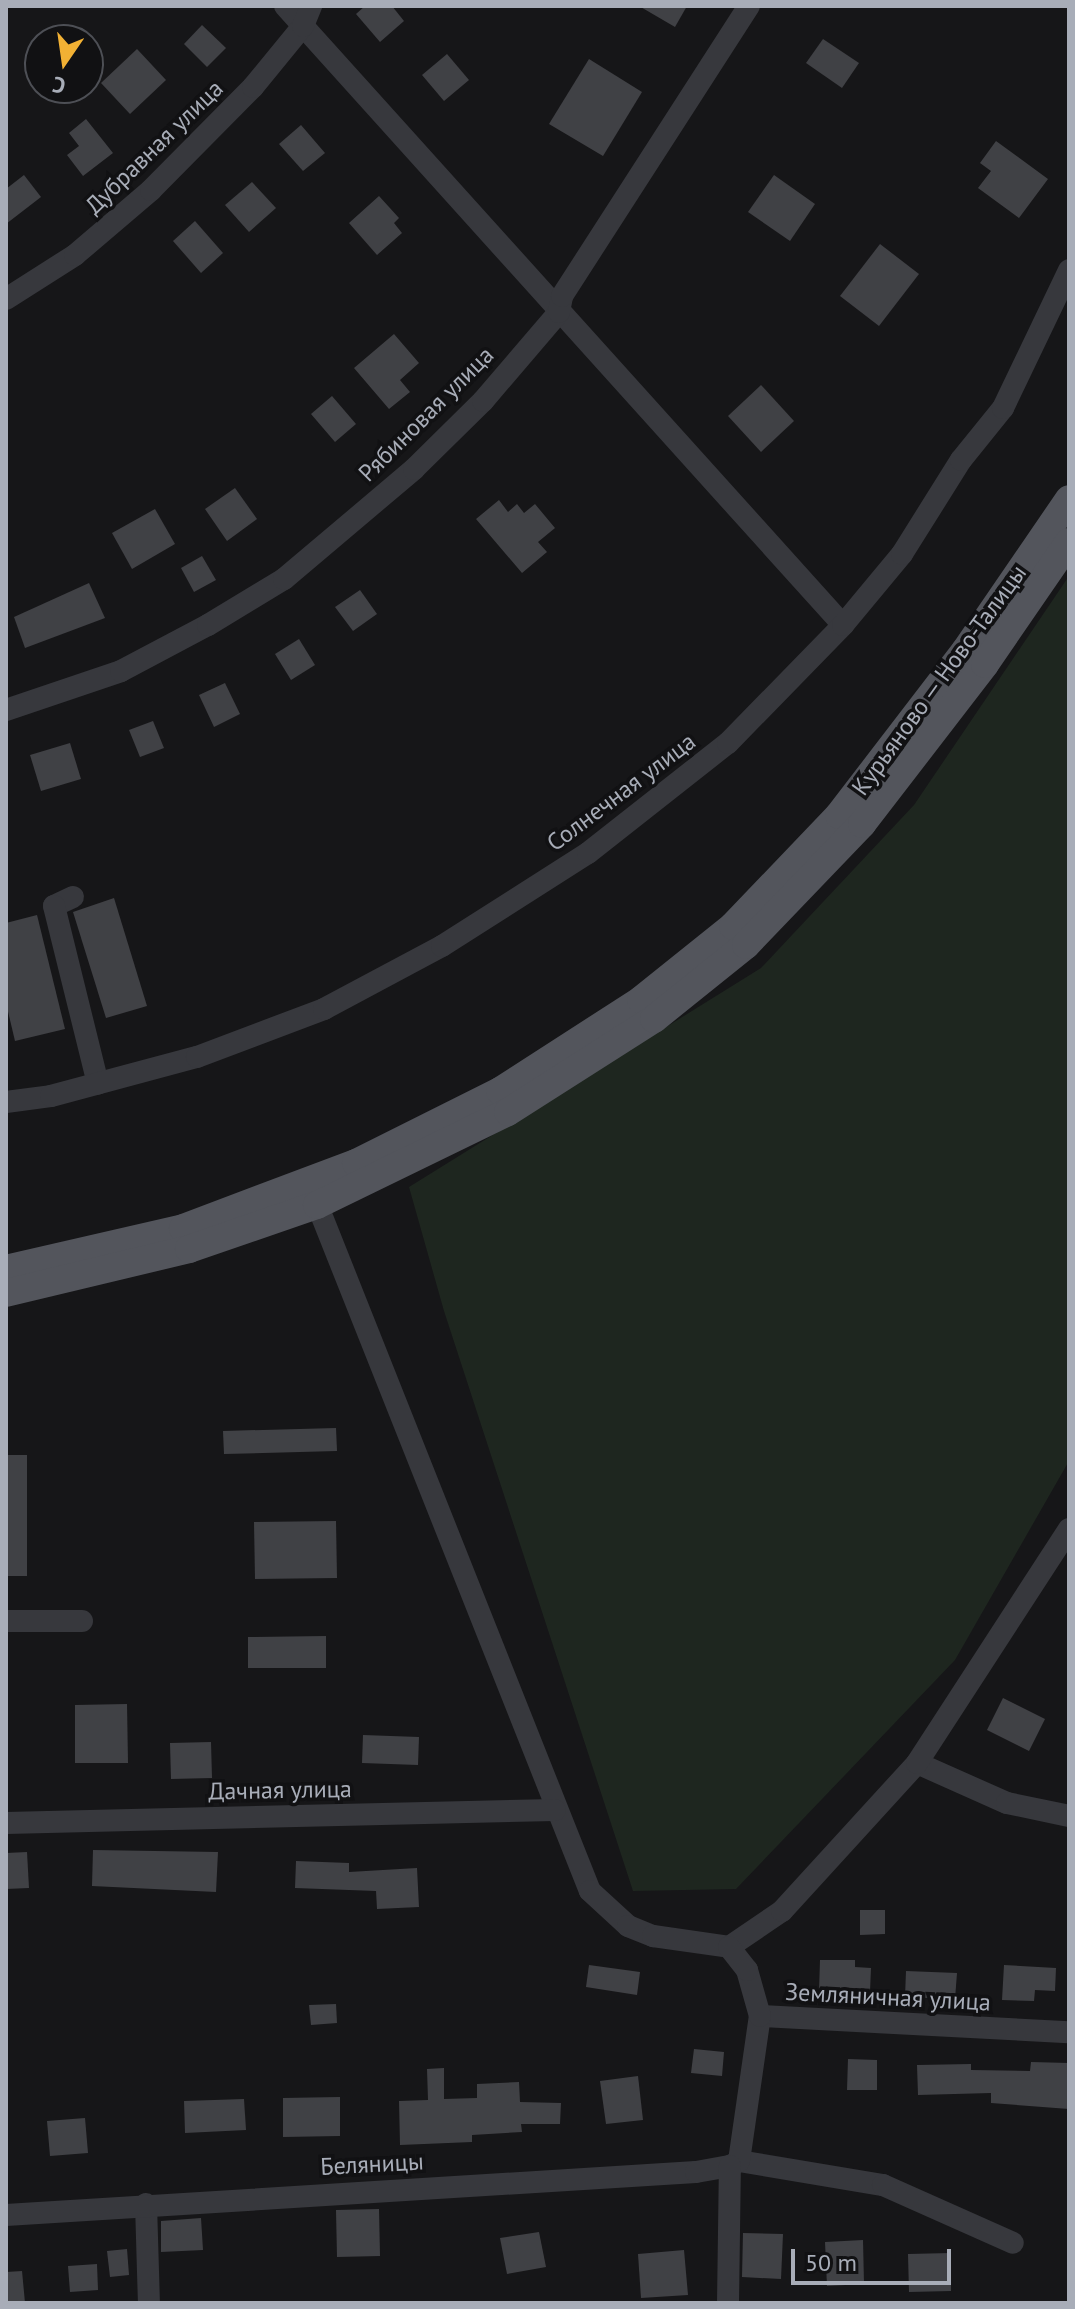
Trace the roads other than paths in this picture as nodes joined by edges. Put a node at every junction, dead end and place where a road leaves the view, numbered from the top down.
1 (285, 6) edge
2 (749, 6) edge
3 (307, 16) edge
4 (1069, 270) edge
5 (6, 299) edge
6 (559, 312) junction
7 (1069, 499) edge
8 (1069, 542) edge
9 (843, 625) junction
10 (6, 710) edge
11 (73, 897) dead end
12 (98, 1084) junction
13 (6, 1102) edge
14 (313, 1194) junction
15 (6, 1269) edge
16 (6, 1293) edge
17 (1069, 1529) edge
18 (6, 1621) edge
19 (82, 1621) dead end
20 (917, 1763) junction
21 (555, 1810) junction
22 (1069, 1816) edge
23 (6, 1823) edge
24 (729, 1947) junction
25 (760, 2016) junction
26 (1069, 2032) edge
27 (734, 2164) junction
28 (146, 2204) junction
29 (6, 2215) edge
30 (1013, 2243) dead end
31 (149, 2303) edge
32 (728, 2303) edge

1 - 3 street
2 - 6 street, Рябиновая улица
3 - 5 street, Дубравная улица
3 - 6 street
4 - 9 street, Солнечная улица
6 - 9 street
6 - 10 street, Рябиновая улица
7 - 14 main road, Курьяново — Ново-Талицы
8 - 14 main road, Курьяново — Ново-Талицы
9 - 12 street, Солнечная улица
11 - 12 street
12 - 13 street, Солнечная улица
14 - 15 main road, Курьяново — Ново-Талицы
14 - 16 main road, Курьяново — Ново-Талицы
14 - 21 street
17 - 20 street
18 - 19 street
20 - 22 street
20 - 24 street
21 - 23 street, Дачная улица
21 - 24 street
24 - 25 street, Земляничная улица
25 - 26 street, Земляничная улица
25 - 27 street
27 - 28 street, Беляницы
27 - 30 street, Беляницы
27 - 32 street
28 - 29 street, Беляницы
28 - 31 street

